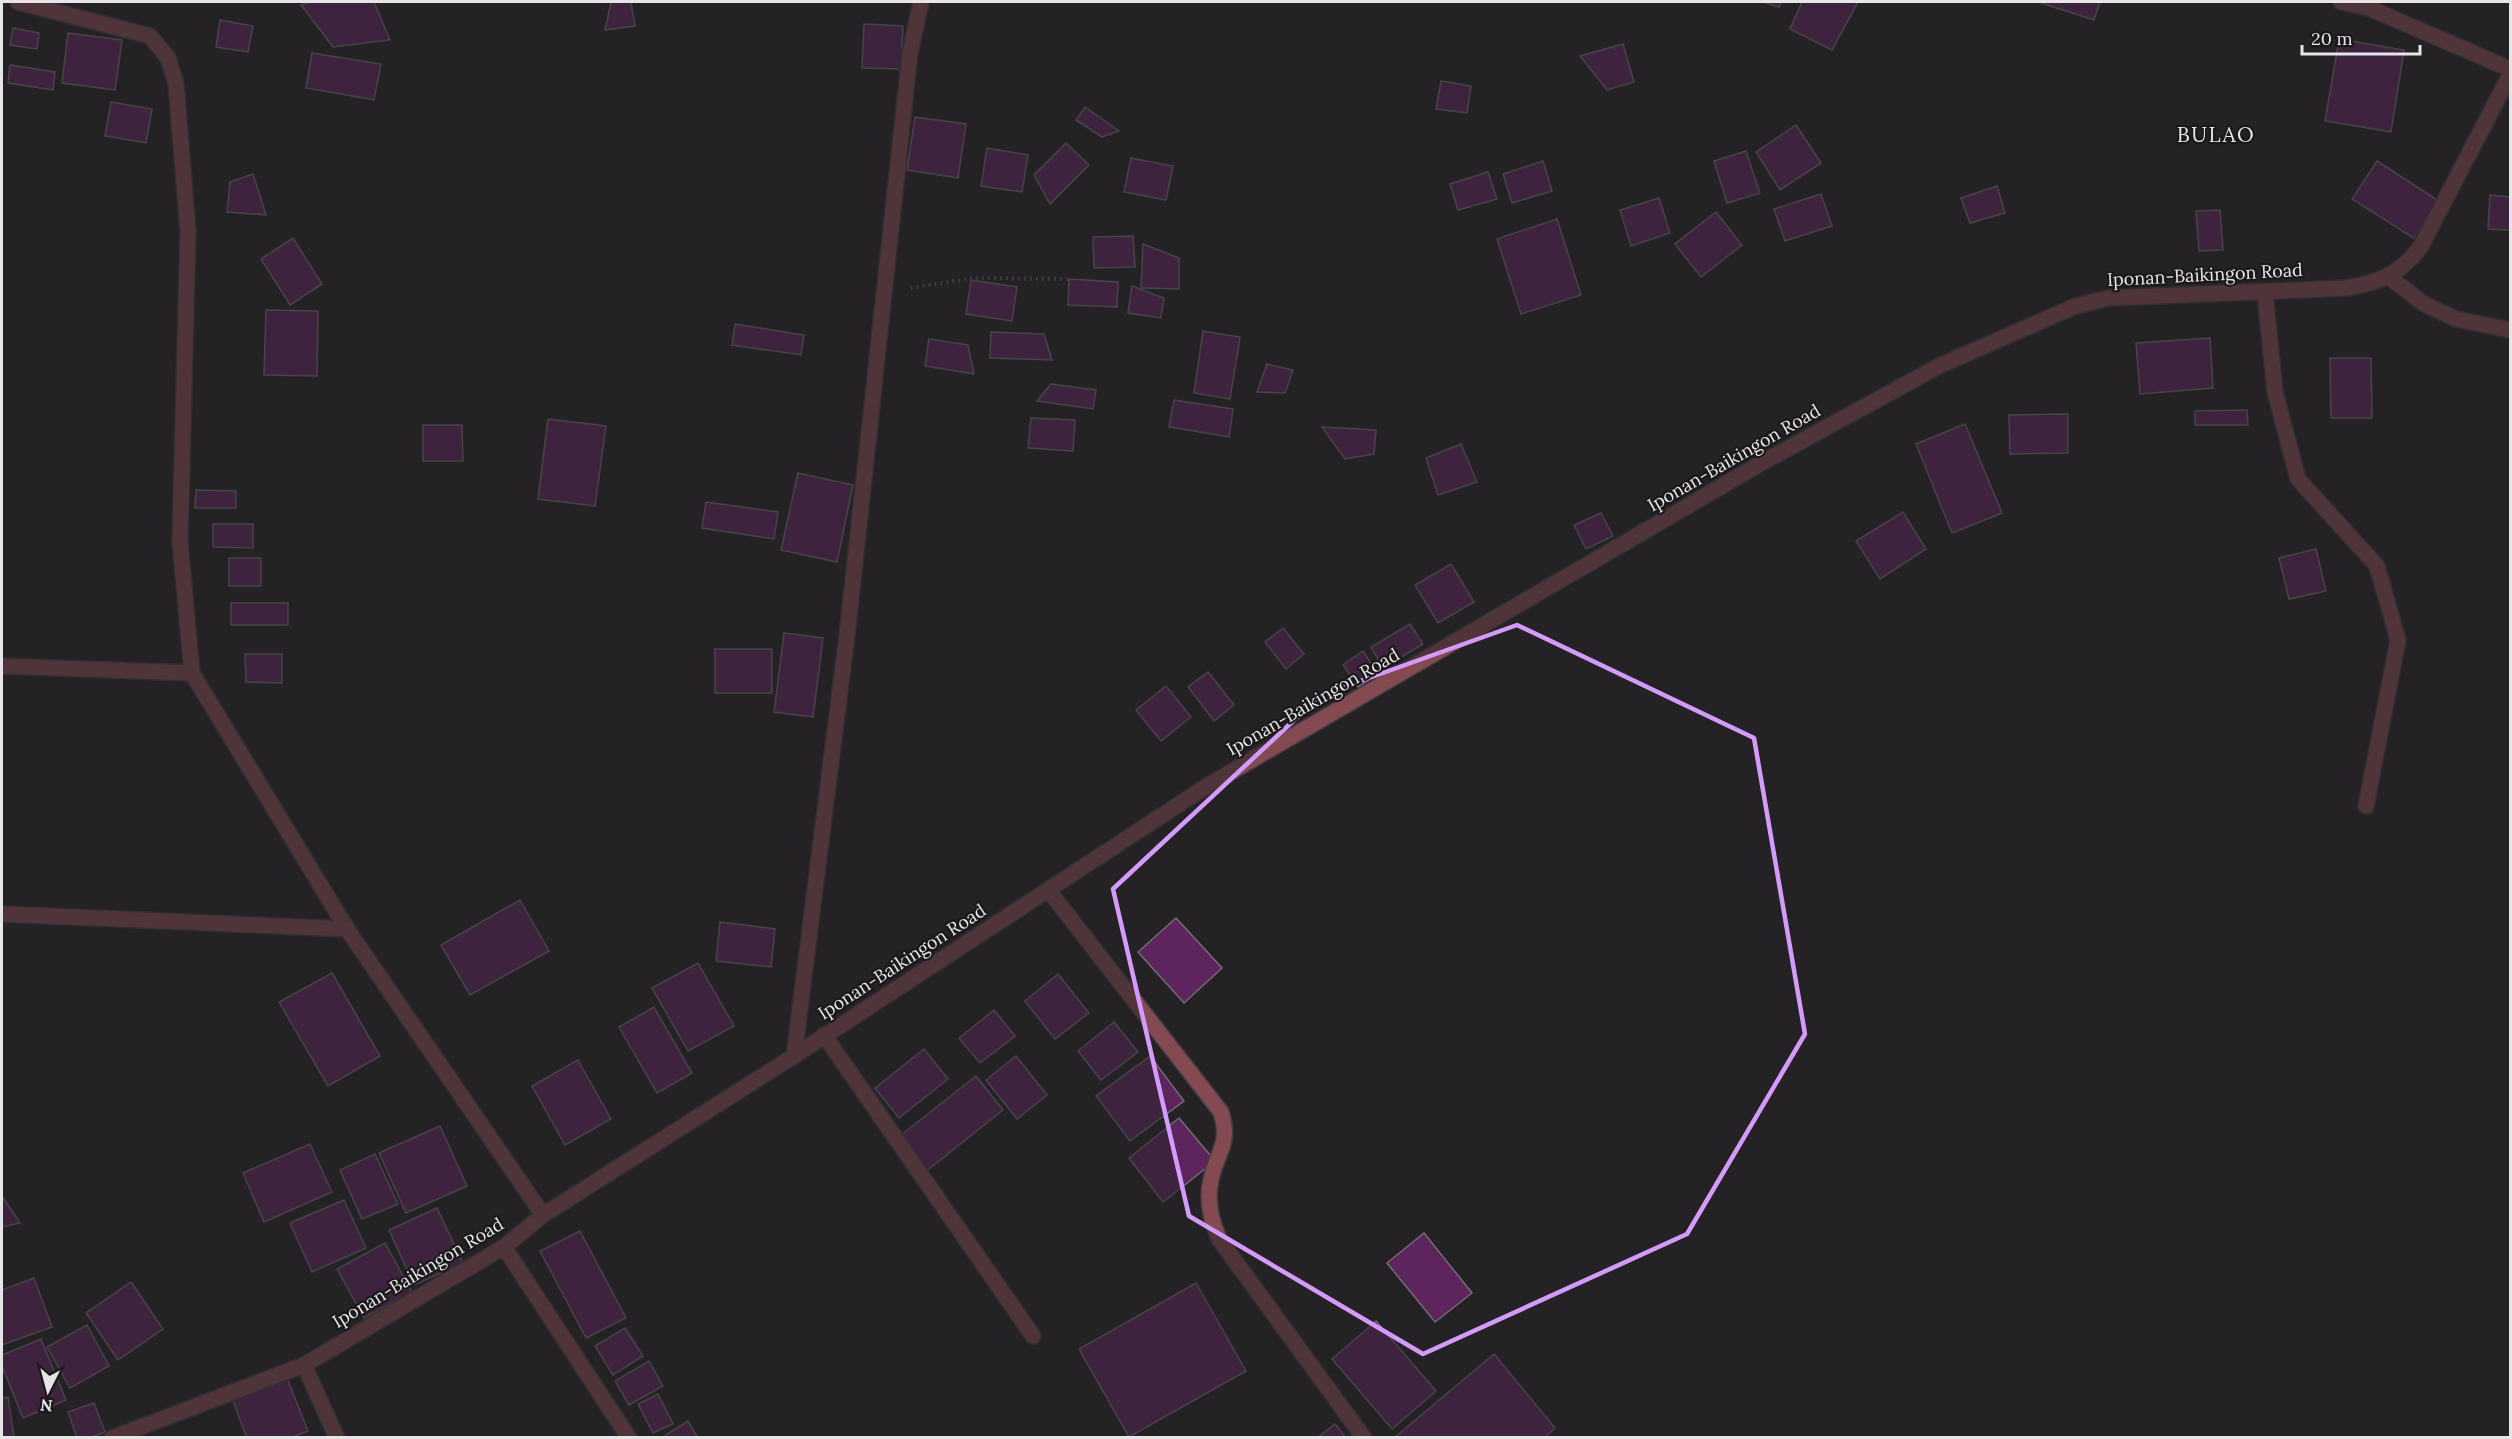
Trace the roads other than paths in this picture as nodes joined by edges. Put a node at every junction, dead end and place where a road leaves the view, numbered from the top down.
1 (18, 2) edge
2 (921, 2) edge
3 (2341, 2) edge
4 (2511, 69) edge
5 (2511, 75) edge
6 (2389, 277) junction
7 (2265, 292) junction
8 (2511, 330) edge
9 (2, 666) edge
10 (192, 672) junction
11 (2366, 806) dead end
12 (1049, 891) junction
13 (2, 914) edge
14 (347, 929) junction
15 (824, 1035) junction
16 (794, 1056) junction
17 (543, 1215) junction
18 (504, 1247) junction
19 (1033, 1336) dead end
20 (303, 1365) junction
21 (112, 1437) edge
22 (337, 1437) edge
23 (629, 1437) edge
24 (1364, 1437) edge

1 - 10 street
2 - 16 street
3 - 4 street
5 - 6 street, Iponan-Baikingon Road
6 - 7 street, Iponan-Baikingon Road
6 - 8 street
7 - 11 street
7 - 12 street, Iponan-Baikingon Road
9 - 10 street
10 - 14 street
12 - 15 street, Iponan-Baikingon Road
12 - 24 street
13 - 14 street
14 - 17 street
15 - 16 street, Iponan-Baikingon Road
15 - 19 street
16 - 17 street, Iponan-Baikingon Road
17 - 18 street, Iponan-Baikingon Road
18 - 20 street, Iponan-Baikingon Road
18 - 23 street
20 - 21 street, Iponan-Baikingon Road
20 - 22 street

